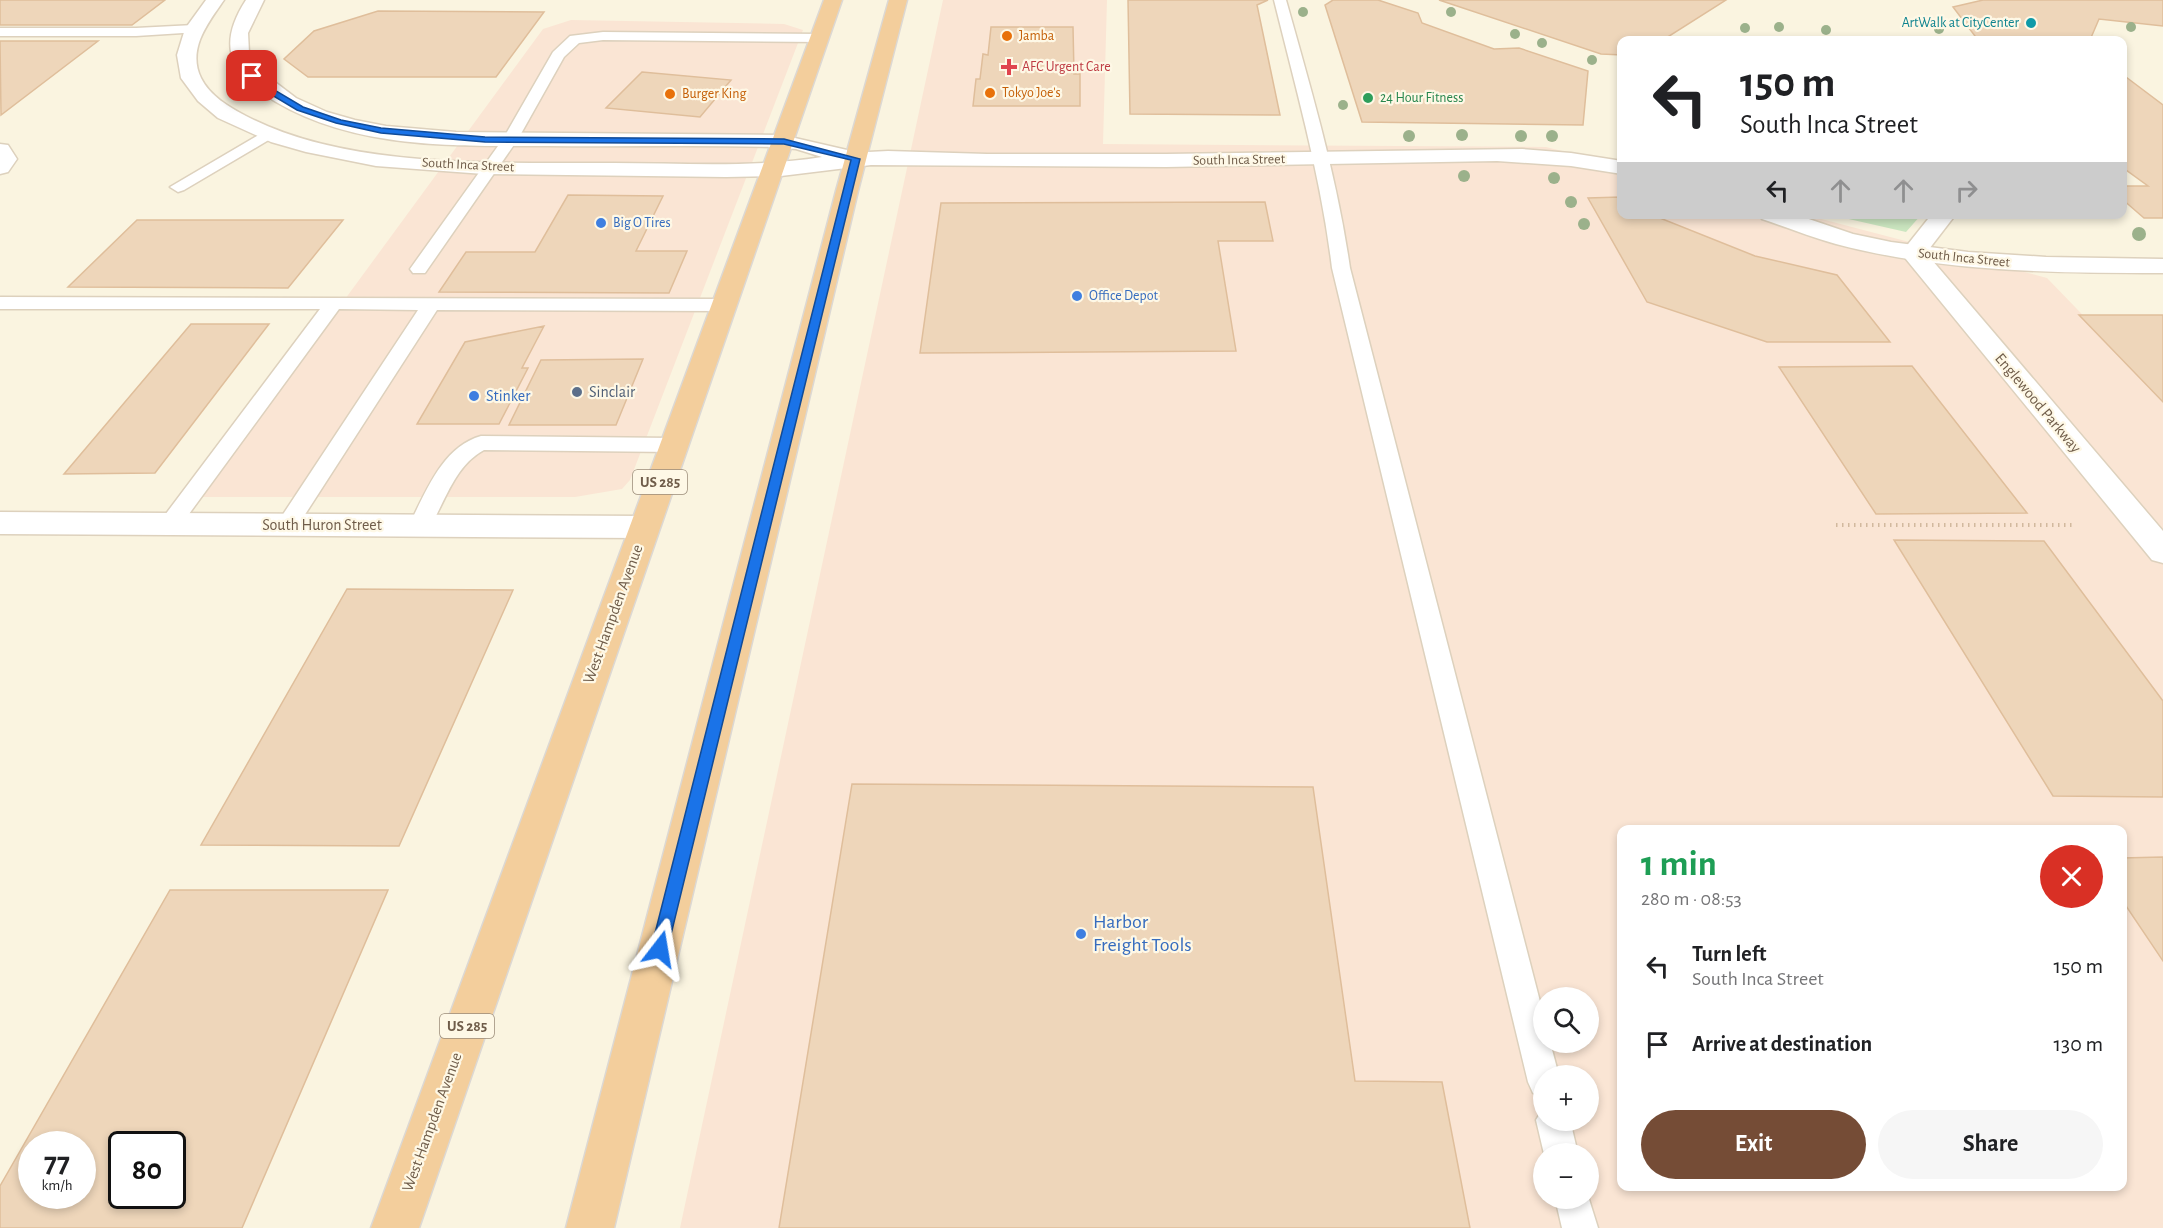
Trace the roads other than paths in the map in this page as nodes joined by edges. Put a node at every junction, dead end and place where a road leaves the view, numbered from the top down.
1 (215, 0) edge
2 (255, 0) edge
3 (833, 0) edge
4 (898, 0) edge
5 (1280, 0) edge
6 (194, 29) junction
7 (0, 32) edge
8 (820, 38) junction
9 (267, 135) junction
10 (510, 139) junction
11 (784, 141) junction
12 (1322, 158) junction
13 (855, 159) junction
14 (491, 167) junction
15 (1617, 167) edge
16 (773, 170) junction
17 (178, 187) dead end
18 (1785, 219) edge
19 (1941, 219) edge
20 (1913, 253) junction
21 (2163, 266) edge
22 (420, 269) dead end
23 (0, 303) edge
24 (334, 304) junction
25 (430, 304) junction
26 (724, 305) junction
27 (673, 445) junction
28 (0, 523) edge
29 (170, 524) junction
30 (287, 525) junction
31 (420, 525) junction
32 (644, 527) junction
33 (2163, 552) edge
34 (1540, 1065) edge
35 (1575, 1209) edge
36 (395, 1228) edge
37 (590, 1228) edge
38 (1580, 1228) edge

1 - 6 street, South Inca Street
2 - 10 street, South Inca Street
3 - 8 highway, West Hampden Avenue / US 285
4 - 13 highway
5 - 12 lane
6 - 7 lane
6 - 9 street, South Inca Street
8 - 10 lane
8 - 11 highway, West Hampden Avenue / US 285
9 - 14 street, South Inca Street
9 - 17 lane
10 - 11 street, South Inca Street
10 - 14 lane
11 - 13 street, South Inca Street
11 - 16 highway, West Hampden Avenue / US 285
12 - 13 street, South Inca Street
12 - 15 street, South Inca Street
12 - 34 lane
13 - 16 street, South Inca Street
13 - 37 highway
14 - 16 street, South Inca Street
14 - 22 lane
16 - 26 highway, West Hampden Avenue / US 285
18 - 20 street, South Inca Street
19 - 20 street
20 - 21 street, South Inca Street
20 - 33 street, Englewood Parkway
23 - 24 lane
24 - 25 lane
24 - 29 lane
25 - 26 lane
25 - 30 lane
26 - 27 highway, West Hampden Avenue / US 285
27 - 31 lane
27 - 32 highway, West Hampden Avenue / US 285
28 - 29 street, South Huron Street
29 - 30 street, South Huron Street
30 - 31 street, South Huron Street
31 - 32 street, South Huron Street
32 - 36 highway, West Hampden Avenue / US 285
35 - 38 lane

